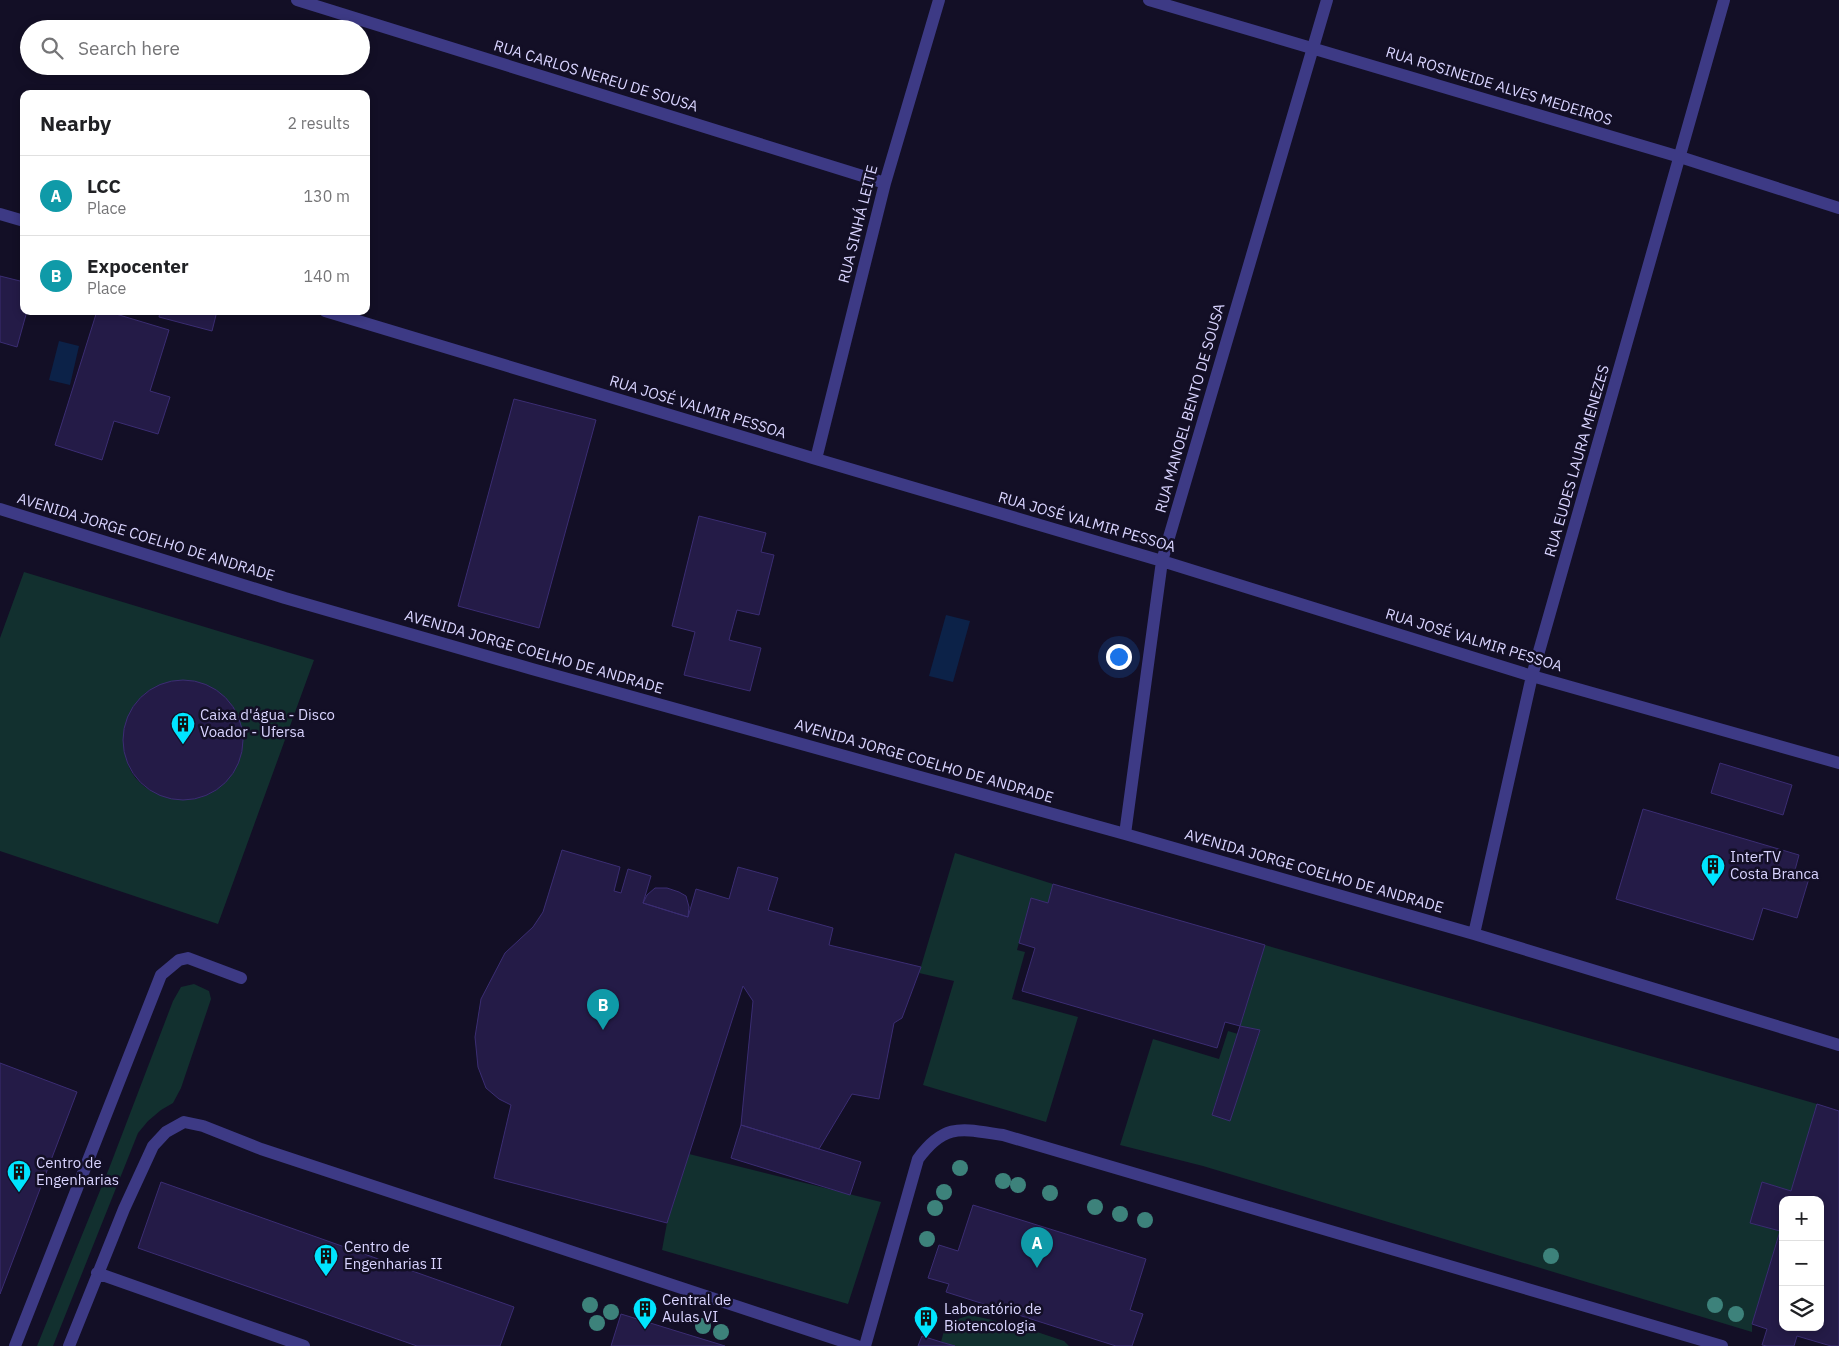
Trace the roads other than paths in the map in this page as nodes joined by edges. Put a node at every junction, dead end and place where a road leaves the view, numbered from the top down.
1 (296, 0) edge
2 (939, 0) edge
3 (1149, 0) edge
4 (1327, 0) edge
5 (1724, 0) edge
6 (360, 20) edge
7 (370, 23) edge
8 (1312, 48) junction
9 (1680, 157) junction
10 (885, 183) junction
11 (1839, 208) edge
12 (0, 214) edge
13 (20, 220) edge
14 (338, 315) edge
15 (816, 459) junction
16 (0, 509) edge
17 (1162, 561) junction
18 (1532, 676) junction
19 (1839, 763) edge
20 (1125, 834) junction
21 (1474, 934) junction
22 (241, 978) dead end
23 (1839, 1045) edge
24 (97, 1273) junction
25 (16, 1346) edge
26 (69, 1346) edge
27 (304, 1346) edge
28 (857, 1346) edge
29 (864, 1346) edge
30 (1722, 1346) edge

1 - 6 street, RUA CARLOS NEREU DE SOUSA
2 - 10 street, RUA SINHÁ LEITE
3 - 8 street, RUA ROSINEIDE ALVES MEDEIROS
4 - 8 street, RUA MANOEL BENTO DE SOUSA
5 - 9 street, RUA EUDES LAURA MENEZES
7 - 10 street, RUA CARLOS NEREU DE SOUSA
8 - 9 street, RUA ROSINEIDE ALVES MEDEIROS
8 - 17 street, RUA MANOEL BENTO DE SOUSA
9 - 11 street, RUA ROSINEIDE ALVES MEDEIROS
9 - 18 street, RUA EUDES LAURA MENEZES
10 - 15 street, RUA SINHÁ LEITE
12 - 13 street
14 - 15 street, RUA JOSÉ VALMIR PESSOA
15 - 17 street, RUA JOSÉ VALMIR PESSOA
16 - 20 street, AVENIDA JORGE COELHO DE ANDRADE
17 - 18 street, RUA JOSÉ VALMIR PESSOA
17 - 20 street, RUA MANOEL BENTO DE SOUSA
18 - 19 street, RUA JOSÉ VALMIR PESSOA
18 - 21 street, RUA EUDES LAURA MENEZES
20 - 21 street, AVENIDA JORGE COELHO DE ANDRADE
21 - 23 street, AVENIDA JORGE COELHO DE ANDRADE
22 - 25 street
24 - 26 street
24 - 27 street
24 - 28 street
29 - 30 street

